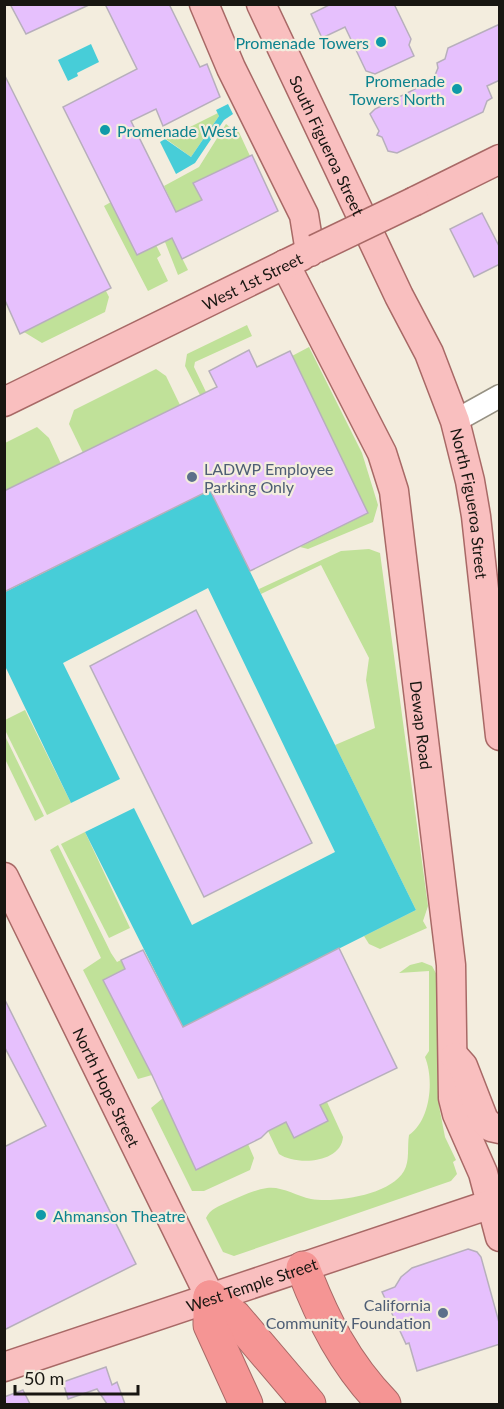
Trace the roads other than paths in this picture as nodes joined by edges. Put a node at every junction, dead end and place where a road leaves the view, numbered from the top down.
1 (204, 4) edge
2 (261, 4) edge
3 (500, 159) edge
4 (313, 250) junction
5 (285, 264) junction
6 (394, 286) joint
7 (500, 396) edge
8 (4, 402) edge
9 (455, 421) junction
10 (500, 736) edge
11 (4, 877) edge
12 (452, 1053) junction
13 (500, 1129) edge
14 (496, 1202) edge
15 (500, 1237) edge
16 (303, 1268) junction
17 (210, 1297) junction
18 (4, 1367) edge
19 (246, 1404) edge
20 (309, 1404) edge
21 (384, 1404) edge

1 - 4 main road
2 - 6 main road, South Figueroa Street
3 - 4 main road, West 1st Street, bridge
4 - 5 main road, West 1st Street
5 - 8 main road, West 1st Street
5 - 12 main road, Dewap Road
6 - 9 main road, North Figueroa Street
7 - 9 street
9 - 10 main road, North Figueroa Street
11 - 17 main road, North Hope Street
12 - 13 main road
12 - 14 main road, Dewap Road
14 - 15 main road, Dewap Road
14 - 16 main road, West Temple Street
16 - 17 main road, West Temple Street
16 - 21 highway
17 - 18 main road, West Temple Street
17 - 19 highway
17 - 20 highway

